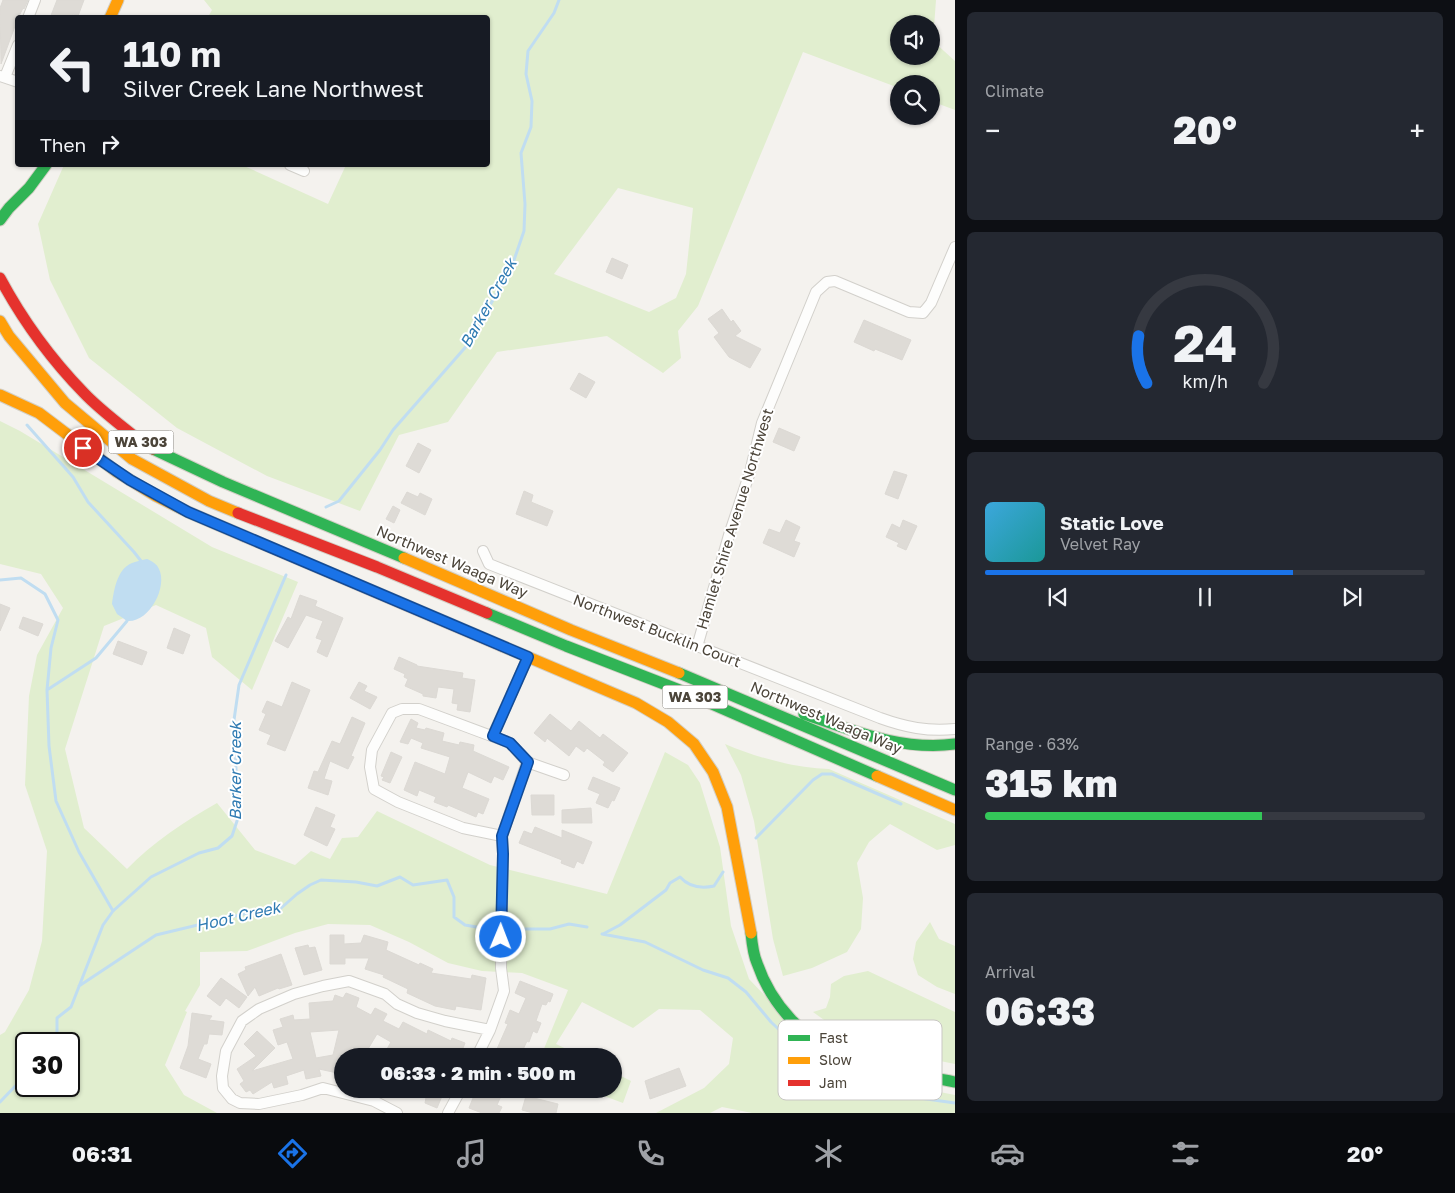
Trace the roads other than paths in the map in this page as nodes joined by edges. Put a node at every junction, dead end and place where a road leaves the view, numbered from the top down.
1 (35, 0) edge
2 (118, 0) edge
3 (29, 15) edge
4 (111, 15) edge
5 (15, 51) edge
6 (2, 76) edge
7 (15, 81) edge
8 (45, 167) edge
9 (295, 167) edge
10 (304, 171) dead end
11 (4, 209) edge
12 (0, 220) edge
13 (955, 246) edge
14 (2, 274) edge
15 (0, 321) edge
16 (0, 395) edge
17 (483, 551) dead end
18 (697, 647) junction
19 (528, 657) junction
20 (699, 681) junction
21 (955, 729) edge
22 (493, 736) junction
23 (955, 744) edge
24 (528, 762) junction
25 (564, 775) dead end
26 (892, 783) junction
27 (955, 790) edge
28 (955, 810) edge
29 (955, 816) edge
30 (502, 836) junction
31 (792, 1020) edge
32 (490, 1030) junction
33 (481, 1048) edge
34 (942, 1079) edge
35 (955, 1082) edge
36 (456, 1098) edge
37 (397, 1113) edge
38 (448, 1113) edge

1 - 3 street
2 - 4 main road
5 - 6 street
6 - 7 street
8 - 11 main road
9 - 10 street
11 - 12 main road
13 - 18 street, Hamlet Shire Avenue Northwest
14 - 20 main road, Northwest Waaga Way / WA 303
15 - 26 main road, WA 303
16 - 19 main road
17 - 18 street, Northwest Bucklin Court
18 - 21 street, Northwest Bucklin Court
19 - 22 street
19 - 31 main road
20 - 23 main road
20 - 27 main road, Northwest Waaga Way / WA 303
22 - 24 street
22 - 30 street
24 - 25 street
24 - 30 street
26 - 28 main road, WA 303
26 - 29 main road
30 - 32 street
32 - 33 street
32 - 37 street
34 - 35 main road
36 - 38 street

